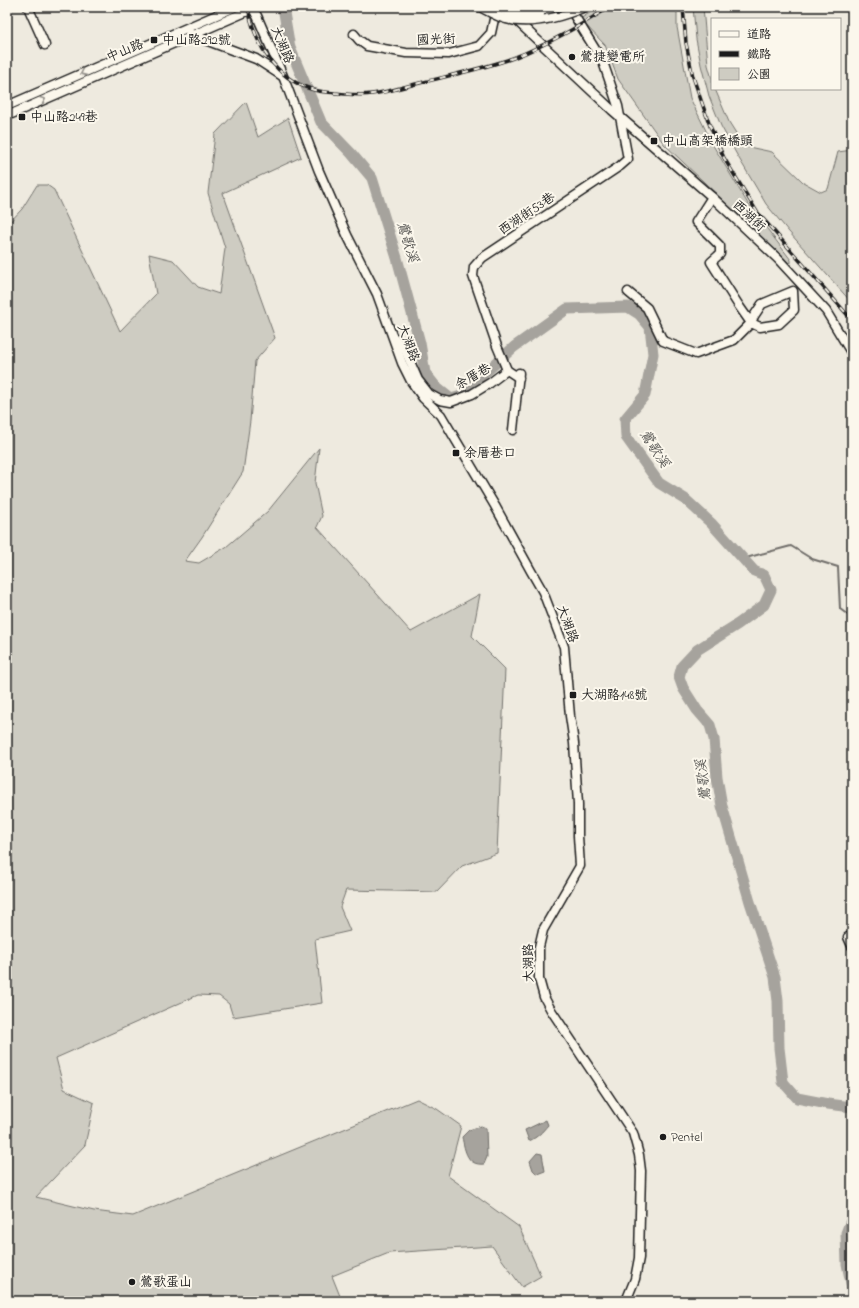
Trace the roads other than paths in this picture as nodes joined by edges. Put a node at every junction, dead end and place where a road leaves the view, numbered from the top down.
1 (28, 7) edge
2 (217, 7) edge
3 (235, 7) edge
4 (480, 7) edge
5 (496, 7) edge
6 (571, 7) edge
7 (585, 7) edge
8 (254, 8) edge
9 (211, 17) junction
10 (516, 18) junction
11 (185, 28) junction
12 (354, 34) dead end
13 (192, 36) junction
14 (45, 45) dead end
15 (282, 76) junction
16 (7, 106) edge
17 (7, 116) edge
18 (620, 117) junction
19 (712, 198) junction
20 (628, 292) dead end
21 (751, 323) junction
22 (391, 333) junction
23 (852, 354) edge
24 (507, 370) junction
25 (513, 430) dead end
26 (848, 937) dead end
27 (852, 946) edge
28 (626, 1301) edge

1 - 14 street
2 - 9 street
3 - 9 street, 中山路
4 - 10 street, bridge
5 - 10 street, bridge
5 - 12 street, 國光街
6 - 10 street, bridge
6 - 18 street
7 - 10 street, bridge
8 - 13 street, 中山路
8 - 15 street, 大湖路
9 - 11 street, 中山路
10 - 18 street, 西湖街
11 - 13 street
11 -> 16 street, 中山路
13 - 15 street
17 -> 13 street, 中山路
15 - 22 street, 大湖路
18 - 19 street, 西湖街
18 - 24 street, 西湖街53巷
19 - 21 street
19 - 23 street, 西湖街
20 - 21 street
21 - 21 street
22 - 24 street, 余厝巷
22 - 28 street, 大湖路
24 - 25 street, 余厝巷
26 - 27 street

